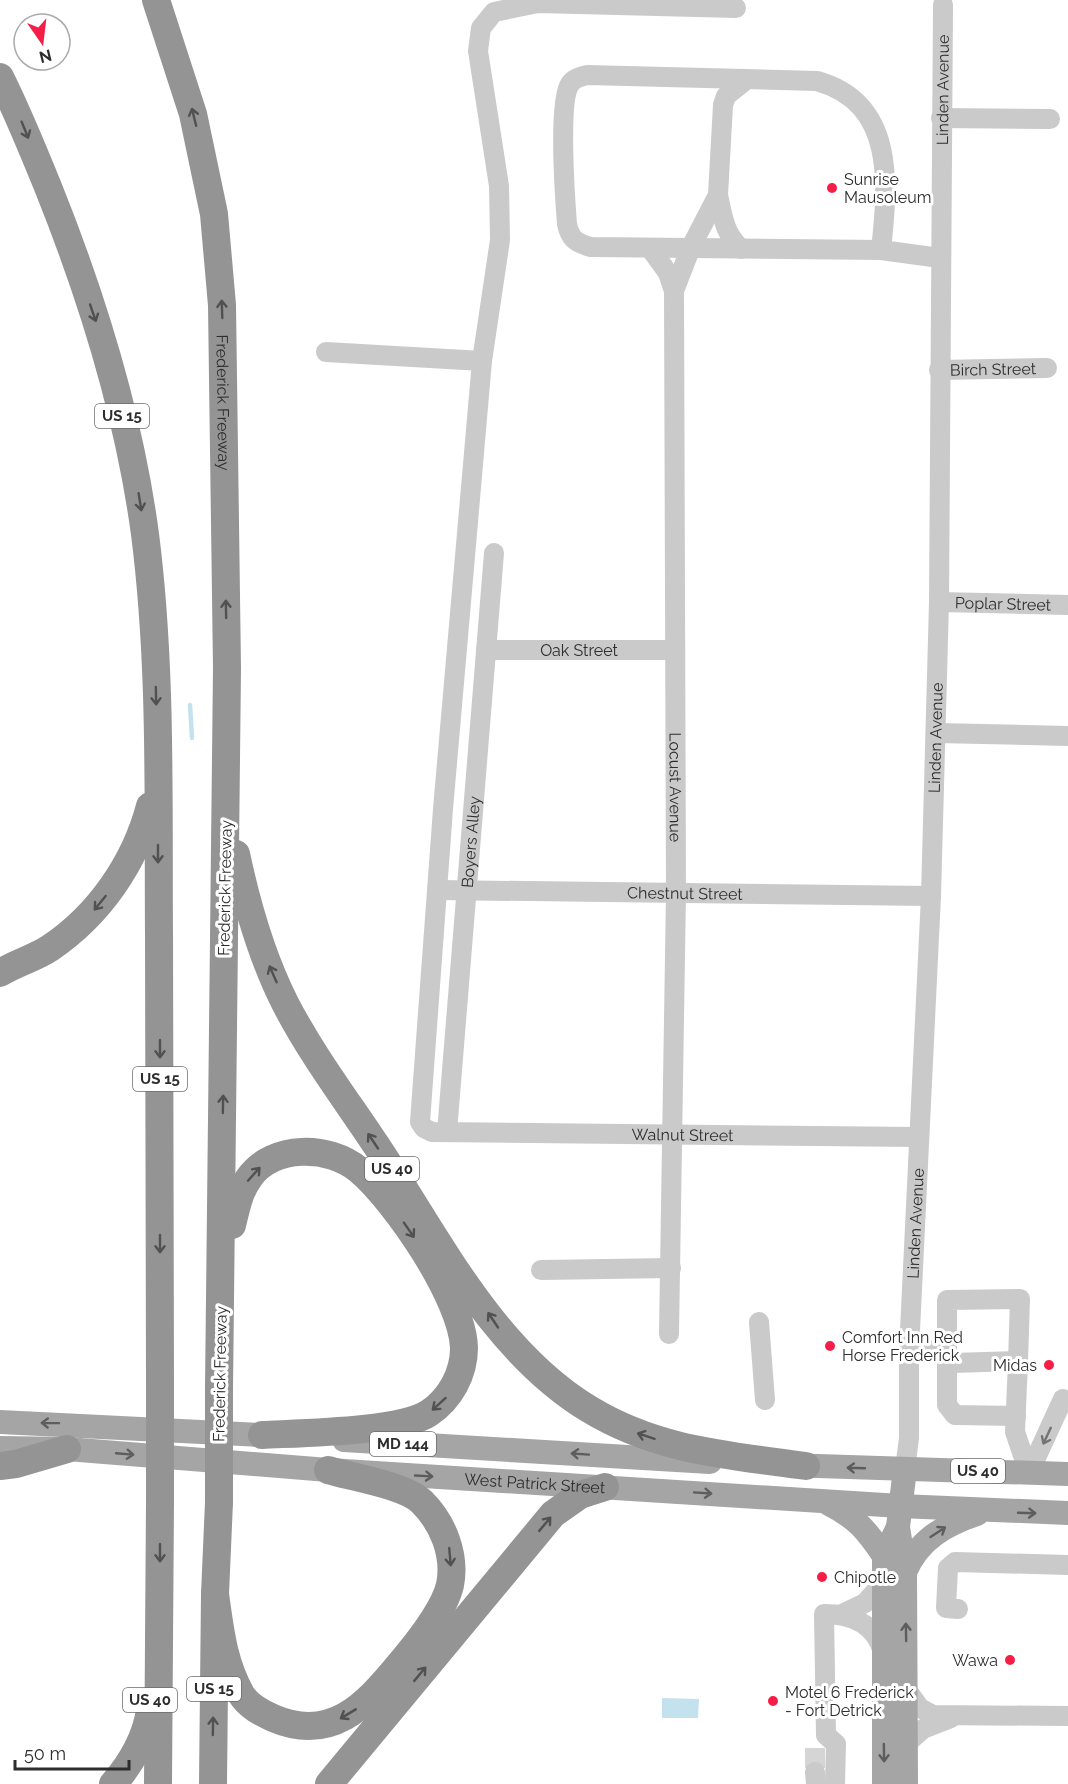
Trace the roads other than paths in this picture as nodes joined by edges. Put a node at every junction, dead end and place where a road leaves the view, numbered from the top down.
1 (156, 0) edge
2 (590, 2) edge
3 (943, 5) dead end
4 (736, 8) dead end
5 (0, 77) edge
6 (746, 81) junction
7 (941, 118) junction
8 (1050, 119) dead end
9 (718, 195) junction
10 (691, 247) junction
11 (650, 248) junction
12 (741, 249) junction
13 (881, 250) junction
14 (940, 258) junction
15 (674, 291) junction
16 (326, 352) dead end
17 (482, 361) junction
18 (1047, 368) dead end
19 (939, 370) junction
20 (494, 553) dead end
21 (939, 602) junction
22 (1068, 605) edge
23 (486, 650) junction
24 (674, 650) junction
25 (227, 668) junction
26 (936, 733) junction
27 (1068, 736) edge
28 (158, 775) junction
29 (437, 890) junction
30 (466, 891) junction
31 (676, 893) junction
32 (932, 896) junction
33 (0, 973) edge
34 (447, 1132) junction
35 (672, 1134) junction
36 (919, 1137) junction
37 (222, 1268) junction
38 (671, 1268) junction
39 (541, 1270) dead end
40 (759, 1322) dead end
41 (669, 1334) dead end
42 (946, 1356) junction
43 (905, 1358) junction
44 (1018, 1361) junction
45 (1063, 1399) dead end
46 (765, 1400) dead end
47 (1016, 1416) junction
48 (0, 1422) edge
49 (262, 1435) junction
50 (0, 1448) edge
51 (67, 1449) junction
52 (0, 1466) edge
53 (806, 1466) junction
54 (905, 1469) junction
55 (328, 1470) junction
56 (1029, 1473) junction
57 (1068, 1474) edge
58 (605, 1487) junction
59 (822, 1500) junction
60 (987, 1511) junction
61 (1068, 1513) edge
62 (899, 1516) junction
63 (884, 1556) junction
64 (1068, 1565) edge
65 (894, 1577) junction
66 (215, 1594) junction
67 (159, 1605) junction
68 (958, 1609) dead end
69 (842, 1614) junction
70 (884, 1653) junction
71 (907, 1690) junction
72 (956, 1716) junction
73 (1068, 1716) edge
74 (907, 1743) junction
75 (113, 1784) edge
76 (158, 1784) edge
77 (213, 1784) edge
78 (329, 1784) edge
79 (835, 1784) edge
80 (884, 1784) edge
81 (906, 1784) edge

25 -> 1 highway, Frederick Freeway / US 15
2 - 4 street
2 - 17 street
3 - 7 street, Linden Avenue
5 -> 28 highway, US 15
6 - 9 street
6 - 11 street
6 - 13 street
7 - 8 street
7 - 14 street, Linden Avenue
9 - 10 street
9 - 12 street
10 - 11 street
10 - 12 street
10 - 15 street
11 - 15 street, Locust Avenue
12 - 13 street
13 - 14 street
14 - 19 street, Linden Avenue
15 - 24 street, Locust Avenue
16 - 17 street
17 - 29 street
18 - 19 street, Birch Street
19 - 21 street, Linden Avenue
20 - 23 street, Boyers Alley
21 - 22 street, Poplar Street
21 - 26 street, Linden Avenue
23 - 24 street, Oak Street
23 - 30 street, Boyers Alley
24 - 31 street, Locust Avenue
37 -> 25 highway, Frederick Freeway / US 15
53 -> 25 highway, US 40
26 - 27 street
26 - 32 street, Linden Avenue
28 -> 33 highway
28 -> 67 highway, US 15, bridge
29 - 30 street, Chestnut Street
29 - 34 street, Walnut Street
30 - 31 street, Chestnut Street
30 - 34 street, Boyers Alley
31 - 32 street, Chestnut Street
31 - 35 street, Locust Avenue
32 - 36 street, Linden Avenue
34 - 35 street, Walnut Street
35 - 36 street, Walnut Street
35 - 38 street, Locust Avenue
36 - 43 street, Linden Avenue
37 -> 49 highway
37 - 66 highway, Frederick Freeway / US 15, bridge
38 - 39 street
38 - 41 street, Locust Avenue
40 - 46 street
42 - 43 street
42 - 44 street
42 - 44 street
42 - 47 street
43 - 54 street, Linden Avenue
44 - 47 street
45 -> 56 street
47 - 56 street
49 -> 48 main road, West Patrick Street / MD 144
53 -> 49 main road, West Patrick Street / MD 144
50 - 51 main road, West Patrick Street
51 - 52 highway
51 -> 55 main road, West Patrick Street
54 -> 53 main road, West Patrick Street / US 40
54 - 56 main road, West Patrick Street / US 40
54 - 62 main road
55 -> 58 main road, West Patrick Street
55 -> 66 highway
56 - 57 main road, West Patrick Street / US 40
58 -> 59 main road, West Patrick Street
78 -> 58 highway
59 - 62 main road, West Patrick Street
59 - 63 main road
60 -> 61 main road, West Patrick Street
60 - 62 main road, West Patrick Street
65 -> 60 main road
62 - 63 main road
62 - 65 main road
63 - 65 main road
64 - 68 street
65 - 69 street
65 - 70 main road
71 -> 65 main road
77 -> 66 highway, Frederick Freeway / US 15
67 - 75 highway, US 40
67 - 76 highway, US 15
69 - 70 street
69 - 79 street
70 -> 80 main road
71 - 72 street
71 - 74 main road
72 - 73 street
72 - 74 street
74 - 81 main road

